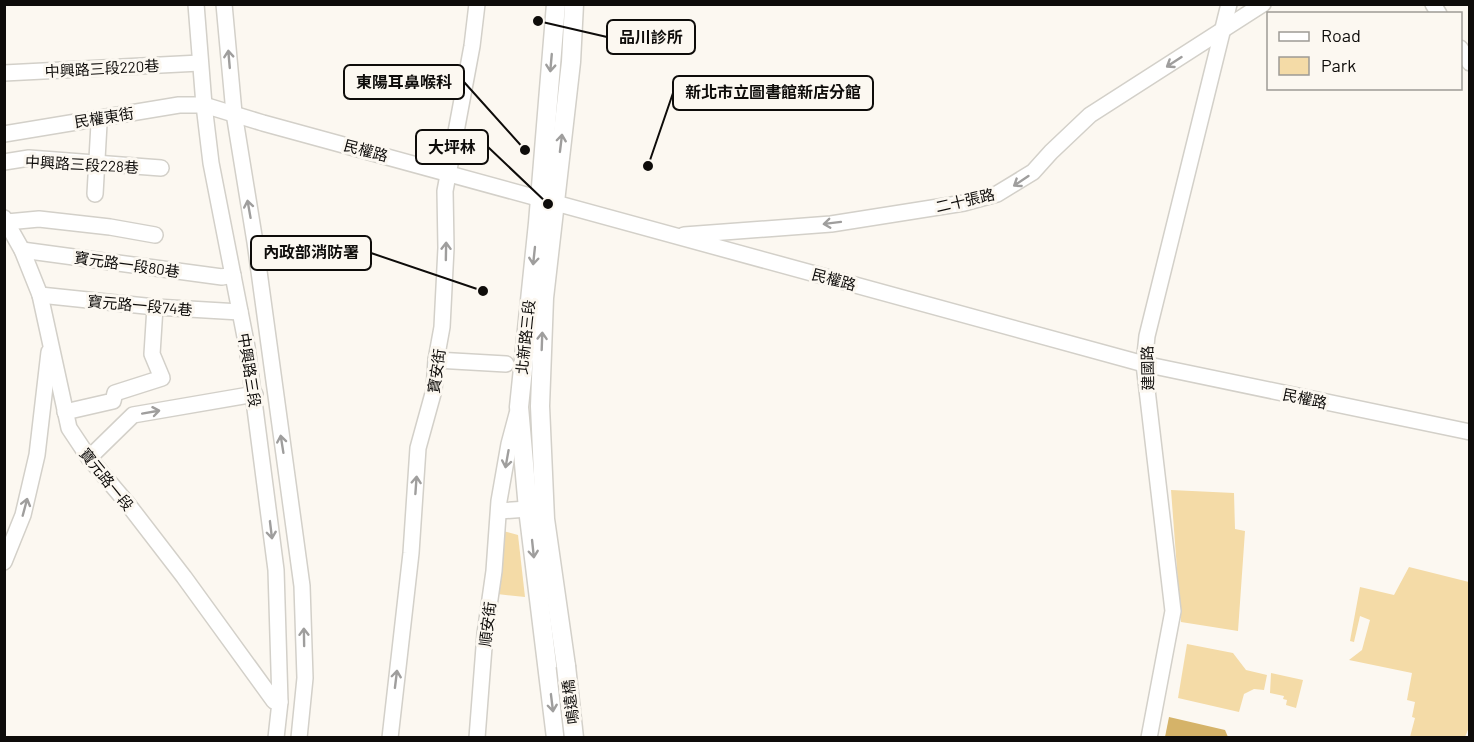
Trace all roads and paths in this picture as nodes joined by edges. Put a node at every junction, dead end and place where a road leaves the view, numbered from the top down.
1 (196, 4) edge
2 (224, 4) edge
3 (477, 4) edge
4 (556, 4) edge
5 (574, 4) edge
6 (1228, 4) edge
7 (1263, 4) edge
8 (1223, 30) junction
9 (1462, 50) edge
10 (200, 63) junction
11 (1470, 63) edge
12 (4, 73) edge
13 (204, 105) junction
14 (234, 113) junction
15 (97, 118) junction
16 (4, 134) edge
17 (4, 162) edge
18 (96, 163) junction
19 (161, 168) dead end
20 (448, 172) junction
21 (95, 194) dead end
22 (547, 199) junction
23 (6, 220) edge
24 (155, 235) dead end
25 (678, 236) junction
26 (22, 250) junction
27 (233, 275) junction
28 (40, 295) junction
29 (155, 308) junction
30 (240, 312) junction
31 (50, 339) junction
32 (436, 360) junction
33 (507, 364) dead end
34 (1144, 364) junction
35 (255, 394) junction
36 (519, 407) junction
37 (64, 412) junction
38 (1470, 432) edge
39 (89, 458) junction
40 (543, 483) junction
41 (528, 509) junction
42 (499, 511) junction
43 (4, 562) edge
44 (277, 591) junction
45 (566, 666) joint
46 (304, 667) junction
47 (548, 668) joint
48 (280, 702) junction
49 (276, 738) edge
50 (299, 738) edge
51 (390, 738) edge
52 (477, 738) edge
53 (556, 738) edge
54 (574, 738) edge
55 (1149, 738) edge

1 - 10 street, 中興路三段
14 -> 2 street, 中興路三段
3 - 20 street, 寶安街
4 -> 22 main road, 北新路三段
22 -> 5 main road, 北新路三段
6 - 8 street, 建國路
7 - 8 street, 二十張路
8 -> 25 street, 二十張路
8 - 34 street, 建國路
9 - 11 street
10 - 12 street, 中興路三段220巷
10 - 13 street, 中興路三段
13 - 14 street, 民權路
13 - 15 street, 民權東街
13 - 27 street, 中興路三段
14 - 20 street, 民權路
46 -> 14 street, 中興路三段
15 - 16 street, 民權東街
15 - 18 street
17 - 18 street, 中興路三段228巷
18 - 19 street, 中興路三段228巷
18 - 21 street
20 - 22 street, 民權路
32 -> 20 street, 寶安街
22 - 25 street, 民權路
22 -> 36 main road, 北新路三段
40 -> 22 main road, 北新路三段
23 - 24 street
23 - 26 street, 寶元路一段
25 - 34 street, 民權路
26 - 27 street, 寶元路一段80巷
26 - 28 street, 寶元路一段
27 - 30 street, 中興路三段
28 - 29 street, 寶元路一段74巷
28 - 31 street, 寶元路一段
29 - 30 street, 寶元路一段74巷
29 - 37 street
30 - 35 street, 中興路三段
31 - 37 street, 寶元路一段
43 -> 31 street
32 - 33 street
51 -> 32 street, 寶安街
34 - 38 street, 民權路
34 - 55 street, 建國路
39 -> 35 street
35 -> 44 street, 中興路三段
36 - 41 main road, 北新路三段
36 -> 42 street, 順安街
37 - 39 street, 寶元路一段
39 - 48 street, 寶元路一段
40 - 41 street
40 - 45 main road, 北新路三段
41 - 42 street
41 -> 47 main road, 北新路三段
42 - 52 street, 順安街
44 - 46 street
44 - 48 street, 中興路三段
45 - 54 main road, 鳴遠橋, bridge
46 - 50 street, 中興路三段
47 -> 53 main road, 鳴遠橋
48 - 49 street, 中興路三段

